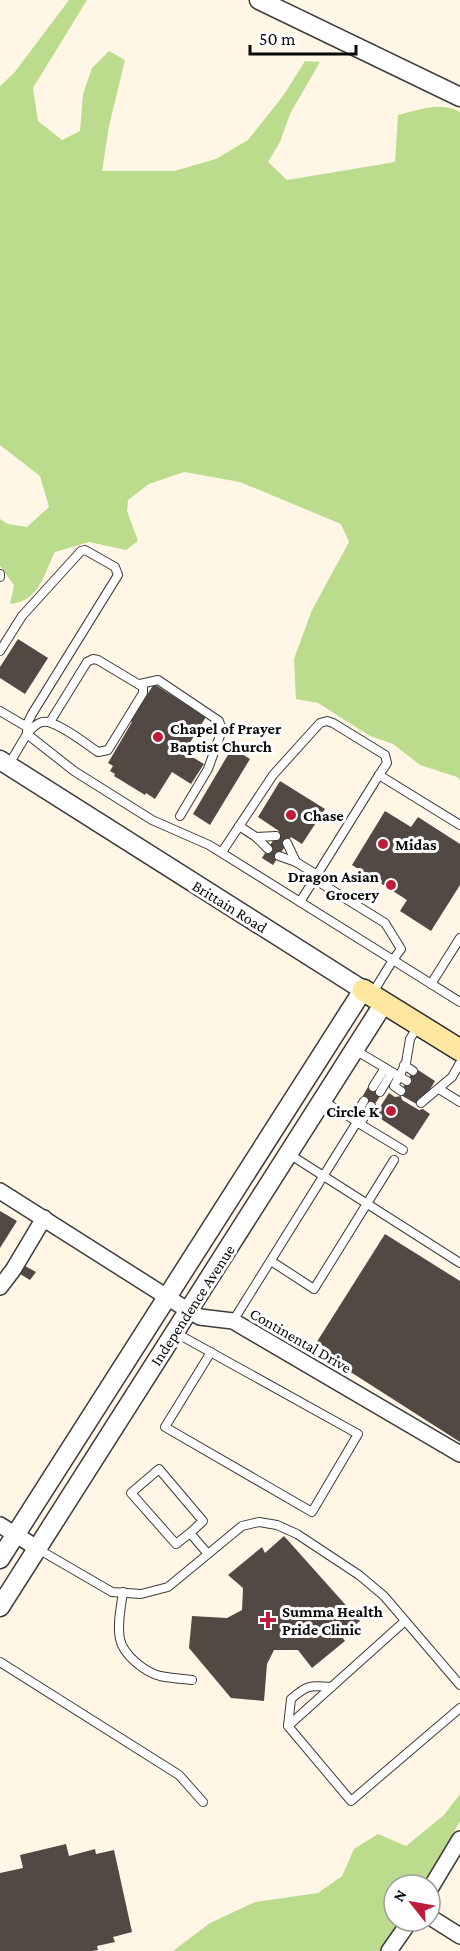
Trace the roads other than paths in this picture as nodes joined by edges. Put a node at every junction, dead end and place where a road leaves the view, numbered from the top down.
1 (259, 0) edge
2 (460, 97) edge
3 (0, 651) edge
4 (140, 684) junction
5 (0, 711) edge
6 (50, 722) junction
7 (27, 731) junction
8 (3, 768) edge
9 (380, 775) junction
10 (180, 816) dead end
11 (460, 825) edge
12 (239, 826) junction
13 (256, 837) junction
14 (275, 838) dead end
15 (286, 845) dead end
16 (222, 852) junction
17 (266, 852) dead end
18 (277, 858) dead end
19 (296, 862) junction
20 (316, 877) junction
21 (300, 902) junction
22 (460, 938) edge
23 (393, 960) junction
24 (431, 984) junction
25 (373, 996) junction
26 (460, 1002) edge
27 (419, 1025) junction
28 (354, 1049) junction
29 (460, 1050) edge
30 (460, 1063) edge
31 (404, 1065) junction
32 (413, 1071) dead end
33 (391, 1072) junction
34 (407, 1081) dead end
35 (437, 1086) junction
36 (376, 1089) dead end
37 (401, 1091) dead end
38 (322, 1100) junction
39 (460, 1102) edge
40 (367, 1103) dead end
41 (421, 1103) dead end
42 (357, 1122) junction
43 (403, 1150) dead end
44 (288, 1154) junction
45 (394, 1160) dead end
46 (324, 1176) junction
47 (0, 1191) edge
48 (367, 1204) junction
49 (44, 1218) junction
50 (271, 1261) junction
51 (460, 1263) edge
52 (0, 1287) edge
53 (166, 1297) junction
54 (189, 1311) junction
55 (233, 1321) junction
56 (175, 1332) junction
57 (211, 1352) junction
58 (460, 1454) edge
59 (8, 1530) edge
60 (189, 1533) junction
61 (37, 1548) junction
62 (208, 1554) junction
63 (0, 1559) edge
64 (123, 1593) junction
65 (0, 1606) edge
66 (405, 1621) junction
67 (0, 1662) edge
68 (192, 1680) dead end
69 (460, 1685) edge
70 (331, 1687) junction
71 (460, 1708) edge
72 (288, 1726) junction
73 (203, 1802) dead end
74 (460, 1839) edge
75 (440, 1873) edge
76 (442, 1925) edge
77 (402, 1933) edge
78 (460, 1936) edge
79 (389, 1951) edge

1 - 2 street
3 - 7 lane
4 - 6 lane
4 - 6 lane
4 - 10 lane
5 - 7 lane
6 - 7 lane
7 - 8 lane
7 - 16 lane
8 - 25 street, Brittain Road
9 - 11 lane
9 - 12 lane
9 - 20 lane
12 - 13 lane
12 - 16 lane
13 - 14 lane
13 - 17 lane
15 - 19 lane
16 - 21 lane
18 - 19 lane
19 - 20 lane
20 - 21 lane
20 - 23 lane
21 - 23 lane
22 - 24 lane
23 - 24 lane
23 - 25 lane
24 - 26 lane
25 - 27 main road, Brittain Road
25 - 28 street, Independence Avenue
25 - 53 street, Independence Avenue
27 - 29 main road, Brittain Road
27 - 31 lane
28 - 33 lane
28 - 38 street, Independence Avenue
30 - 35 lane
31 - 32 lane
31 - 33 lane
33 - 34 lane
33 - 36 lane
33 - 37 lane
35 - 39 lane
35 - 41 lane
38 - 42 lane
38 - 44 street, Independence Avenue
40 - 42 lane
42 - 43 lane
42 - 46 lane
44 - 46 lane
44 - 54 street, Independence Avenue
45 - 48 lane
46 - 48 lane
46 - 50 lane
47 - 49 street, Continental Drive
48 - 50 lane
48 - 51 lane
49 - 52 street
49 - 53 street, Continental Drive
50 - 55 lane
53 - 54 street, Continental Drive
53 - 59 street, Independence Avenue
54 - 55 street, Continental Drive
54 - 56 street, Independence Avenue
55 - 58 street, Continental Drive
56 - 57 lane
56 - 61 street, Independence Avenue
57 - 57 lane
59 - 61 street
59 - 63 street, Independence Avenue
60 - 60 lane
60 - 62 lane
61 - 64 lane
61 - 65 street, Independence Avenue
62 - 64 lane
62 - 66 lane
64 - 68 lane
66 - 69 lane
66 - 70 lane
67 - 73 lane
70 - 72 lane
70 - 72 lane
71 - 72 lane
74 - 75 street
76 - 78 street
77 - 79 street

